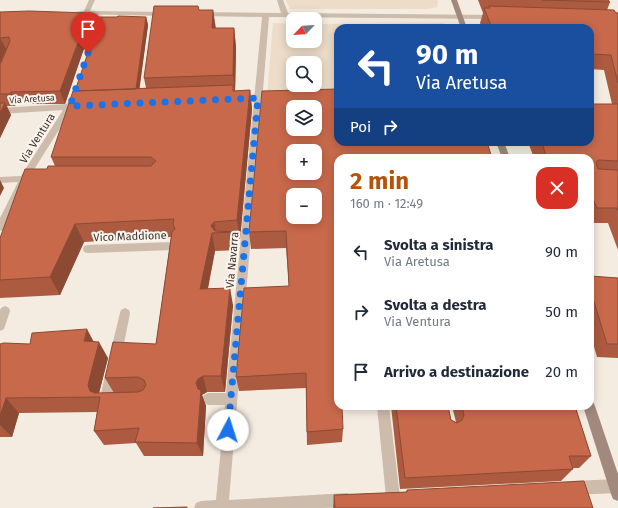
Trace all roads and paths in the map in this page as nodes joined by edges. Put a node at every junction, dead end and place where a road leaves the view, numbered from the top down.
1 (92, 0) edge
2 (280, 0) edge
3 (454, 0) edge
4 (86, 13) junction
5 (70, 14) edge
6 (171, 14) edge
7 (195, 14) edge
8 (266, 15) junction
9 (285, 15) junction
10 (460, 16) junction
11 (499, 17) edge
12 (463, 24) edge
13 (75, 92) edge
14 (92, 105) edge
15 (70, 106) junction
16 (0, 111) edge
17 (0, 180) edge
18 (24, 180) junction
19 (39, 180) edge
20 (0, 228) edge
21 (233, 244) dead end
22 (245, 244) junction
23 (174, 246) edge
24 (88, 249) dead end
25 (5, 311) dead end
26 (125, 313) dead end
27 (0, 326) edge
28 (208, 399) dead end
29 (231, 399) junction
30 (119, 401) edge
31 (383, 410) edge
32 (590, 410) edge
33 (562, 489) edge
34 (617, 489) edge
35 (408, 496) edge
36 (393, 497) junction
37 (377, 498) edge
38 (362, 499) edge
39 (222, 507) edge
40 (201, 508) edge

1 - 4 street
2 - 9 street
3 - 10 street
4 - 5 street
4 - 6 street
7 - 8 street
8 - 9 street
8 - 22 street, Via Navarra
9 - 10 street
10 - 11 street
10 - 12 street
13 - 15 street, Via Ventura
14 - 15 street, Via Aretusa
15 - 16 street, Via Aretusa
15 - 18 street, Via Ventura
17 - 18 street
18 - 19 street
18 - 20 street, Via Ventura
21 - 22 street
22 - 29 street, Via Navarra
23 - 24 street, Vico Maddione
25 - 27 street
26 - 30 street
28 - 29 street
29 - 39 street, Via Navarra
31 - 36 street
32 - 34 street
33 - 34 street
35 - 36 street
36 - 37 street
38 - 39 street
39 - 40 street

